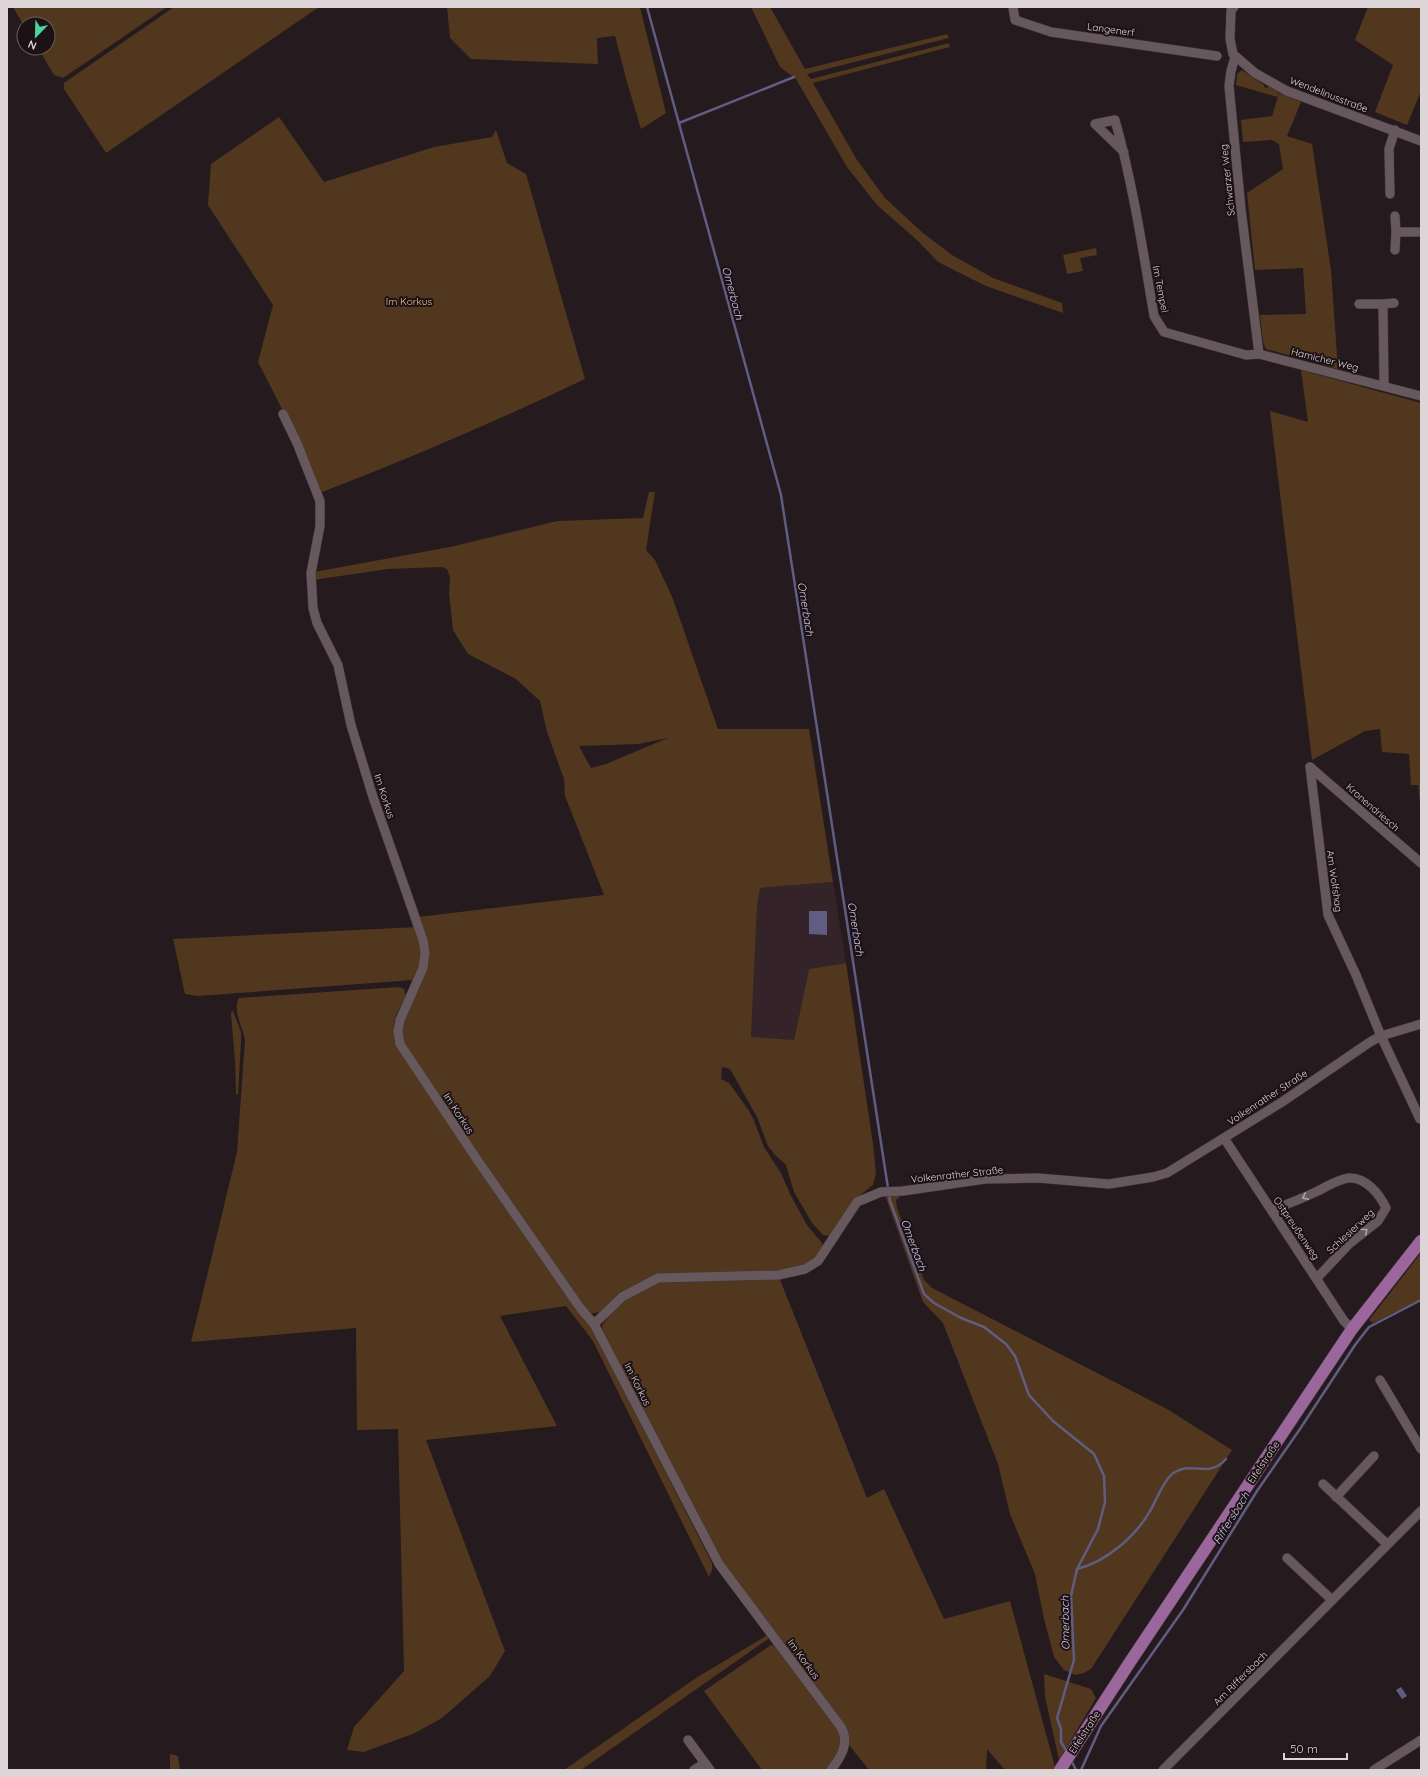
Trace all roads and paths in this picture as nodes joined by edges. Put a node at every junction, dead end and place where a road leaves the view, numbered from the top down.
1 (1013, 7) edge
2 (1232, 8) edge
3 (1217, 56) dead end
4 (1235, 57) junction
5 (1395, 130) junction
6 (1421, 141) edge
7 (1124, 152) dead end
8 (1390, 194) dead end
9 (1394, 216) dead end
10 (1396, 232) junction
11 (1421, 232) edge
12 (1396, 250) dead end
13 (1394, 303) dead end
14 (1359, 304) dead end
15 (1383, 304) junction
16 (1259, 354) junction
17 (1384, 386) junction
18 (1421, 396) edge
19 (283, 414) dead end
20 (1310, 767) joint
21 (1421, 863) edge
22 (1421, 1024) edge
23 (1381, 1036) junction
24 (1420, 1119) dead end
25 (1224, 1138) junction
26 (1272, 1210) junction
27 (1421, 1240) edge
28 (1317, 1278) junction
29 (594, 1324) junction
30 (1352, 1329) junction
31 (1380, 1380) dead end
32 (1421, 1449) edge
33 (1374, 1456) dead end
34 (1323, 1484) dead end
35 (1336, 1497) junction
36 (1421, 1511) edge
37 (1387, 1544) junction
38 (1287, 1558) dead end
39 (1332, 1600) junction
40 (688, 1740) dead end
41 (1421, 1740) edge
42 (707, 1766) edge
43 (1062, 1767) edge
44 (694, 1770) edge
45 (831, 1770) edge
46 (1163, 1770) edge
47 (1374, 1770) edge

1 - 3 street, Langenerf
2 - 4 street, Schwarzer Weg
4 - 5 street, Wendelinusstraße
4 - 16 street, Schwarzer Weg
5 - 6 street, Wendelinusstraße
5 - 8 street
7 - 16 street, Im Tempel
9 - 10 street
10 - 11 street
10 - 12 street
13 - 15 street
14 - 15 street
15 - 17 street
16 - 17 street, Hamicher Weg
17 - 18 street, Hamicher Weg
19 - 29 street, Im Korkus
20 - 21 street, Kronendriesch
20 - 23 street, Am Wolfshag
22 - 23 street, Volkenrather Straße
23 - 24 street
23 - 25 street, Volkenrather Straße
25 - 26 street, Ostpreußenweg
25 - 29 street, Volkenrather Straße
26 - 28 street, Ostpreußenweg
28 -> 26 street, Schlesierweg
27 - 30 main road, Eifelstraße
28 - 30 street, Ostpreußenweg
29 - 45 street, Im Korkus
30 - 43 main road, Eifelstraße
31 - 32 street
33 - 35 street
34 - 35 street
35 - 37 street
36 - 37 street, Am Riffersbach
37 - 39 street, Am Riffersbach
38 - 39 street
39 - 46 street, Am Riffersbach
40 - 42 street
41 - 47 street
42 - 44 street

